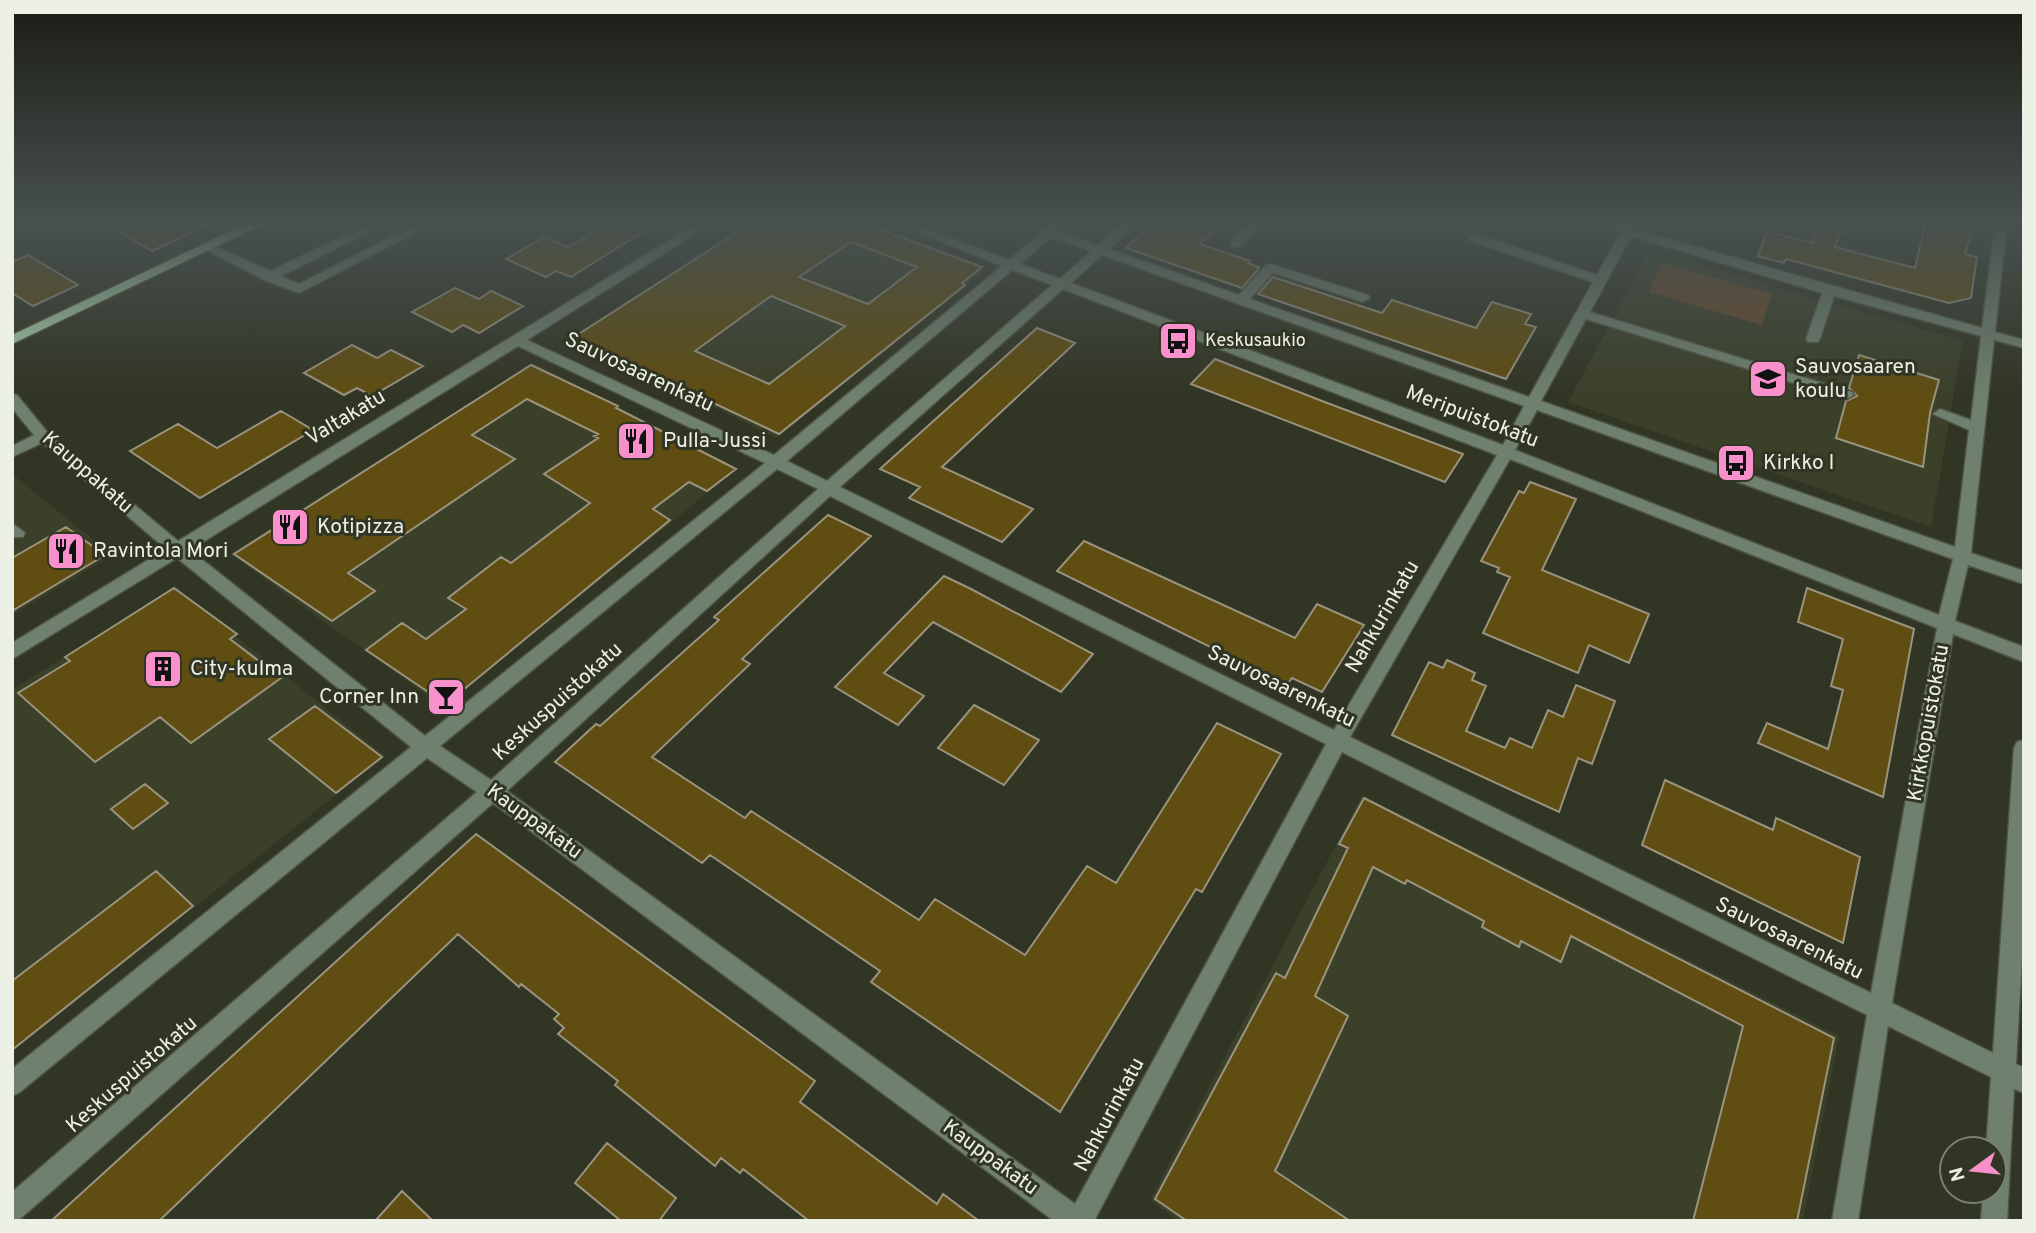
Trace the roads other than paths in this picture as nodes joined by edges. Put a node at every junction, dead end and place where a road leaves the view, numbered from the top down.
1 (137, 282) edge
2 (280, 282) edge
3 (315, 282) edge
4 (611, 282) edge
5 (992, 282) edge
6 (1054, 282) edge
7 (1067, 282) edge
8 (1190, 282) edge
9 (1258, 282) edge
10 (1312, 282) edge
11 (1598, 282) edge
12 (1799, 282) edge
13 (1994, 282) edge
14 (1063, 285) junction
15 (1829, 291) junction
16 (1363, 298) dead end
17 (1242, 300) junction
18 (1580, 313) junction
19 (1987, 335) junction
20 (1813, 339) dead end
21 (12, 340) edge
22 (516, 340) junction
23 (2024, 344) edge
24 (1847, 395) dead end
25 (12, 398) edge
26 (1531, 403) junction
27 (1940, 414) dead end
28 (1975, 427) junction
29 (43, 436) junction
30 (12, 452) edge
31 (1506, 453) junction
32 (776, 462) junction
33 (830, 488) junction
34 (177, 548) junction
35 (1962, 555) junction
36 (2024, 578) edge
37 (1946, 624) junction
38 (12, 652) edge
39 (2024, 655) edge
40 (1339, 741) junction
41 (424, 746) junction
42 (2024, 748) edge
43 (492, 791) junction
44 (1879, 1009) junction
45 (2002, 1070) junction
46 (2024, 1081) edge
47 (12, 1084) edge
48 (12, 1209) edge
49 (1078, 1221) edge
50 (1845, 1221) edge
51 (1994, 1221) edge

1 - 21 main road
2 - 3 street
4 - 22 street, Valtakatu
5 - 32 street
6 - 14 street, Meripuistokatu
7 - 14 street, Keskuspuistokatu
8 - 17 street, Meripuistokatu
9 - 17 street
10 - 16 street
11 - 18 street, Nahkurinkatu
12 - 15 street
13 - 19 street, Kirkkopuistokatu
14 - 31 street, Meripuistokatu
14 - 33 street, Keskuspuistokatu
15 - 19 street
15 - 20 street
17 - 26 street, Meripuistokatu
18 - 24 street
18 - 26 street, Nahkurinkatu
19 - 23 street
19 - 28 street, Kirkkopuistokatu
22 - 32 street, Sauvosaarenkatu
22 - 34 street, Valtakatu
25 - 29 street, Kauppakatu
26 - 31 street, Nahkurinkatu
26 - 35 street, Meripuistokatu
27 - 28 street
28 - 35 street, Kirkkopuistokatu
29 - 30 street
29 - 34 street, Kauppakatu
31 - 37 street, Meripuistokatu
31 - 40 street, Nahkurinkatu
32 - 33 street, Sauvosaarenkatu
32 - 41 street
33 - 40 street, Sauvosaarenkatu
33 - 43 street, Keskuspuistokatu
34 - 38 street, Valtakatu
34 - 41 street, Kauppakatu
35 - 36 street, Meripuistokatu
35 - 37 street, Kirkkopuistokatu
37 - 39 street, Meripuistokatu
37 - 44 street, Kirkkopuistokatu
40 - 44 street, Sauvosaarenkatu
40 - 49 street, Nahkurinkatu
41 - 43 street, Kauppakatu
41 - 47 street
42 - 45 street
43 - 48 street, Keskuspuistokatu
43 - 49 street, Kauppakatu
44 - 45 street, Sauvosaarenkatu
44 - 50 street, Kirkkopuistokatu
45 - 46 street, Sauvosaarenkatu
45 - 51 street

